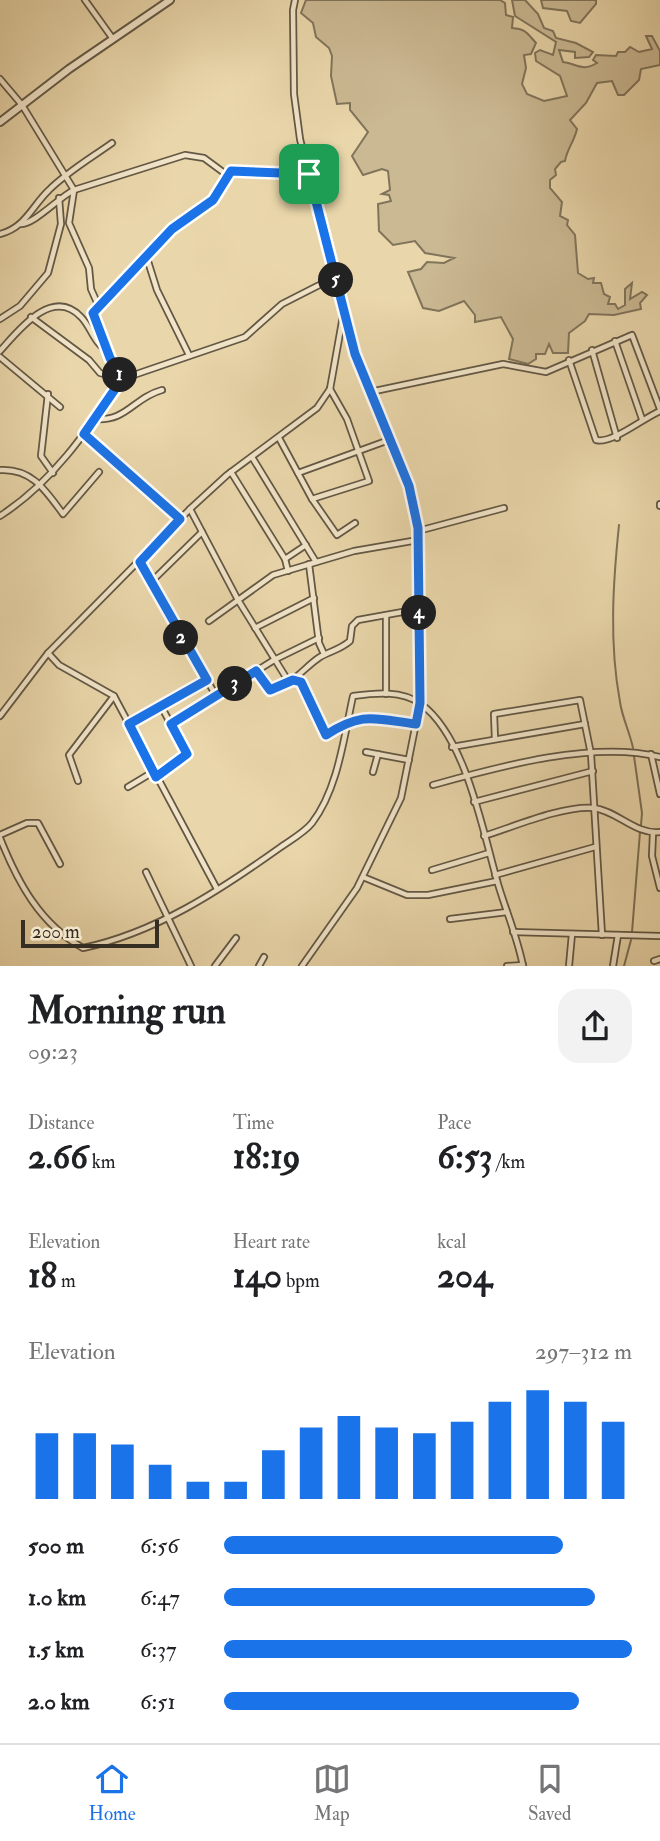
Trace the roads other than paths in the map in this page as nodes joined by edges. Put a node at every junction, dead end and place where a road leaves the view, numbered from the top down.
1 (85, 0) edge
2 (170, 0) edge
3 (295, 0) edge
4 (113, 39) junction
5 (0, 79) edge
6 (22, 105) junction
7 (0, 122) edge
8 (111, 143) dead end
9 (309, 174) junction
10 (227, 175) junction
11 (65, 178) junction
12 (75, 190) junction
13 (59, 197) junction
14 (20, 224) junction
15 (0, 234) edge
16 (146, 255) junction
17 (335, 277) junction
18 (99, 307) junction
19 (343, 313) junction
20 (31, 317) junction
21 (0, 318) edge
22 (615, 341) junction
23 (592, 350) junction
24 (0, 351) edge
25 (108, 351) junction
26 (189, 355) junction
27 (0, 357) edge
28 (569, 360) junction
29 (122, 379) junction
30 (162, 390) dead end
31 (330, 390) junction
32 (370, 392) junction
33 (48, 394) junction
34 (60, 407) dead end
35 (660, 410) edge
36 (94, 419) junction
37 (642, 419) junction
38 (84, 434) junction
39 (279, 438) junction
40 (617, 438) junction
41 (389, 440) junction
42 (359, 450) junction
43 (252, 457) junction
44 (0, 470) edge
45 (99, 472) dead end
46 (231, 472) junction
47 (53, 473) junction
48 (298, 473) junction
49 (41, 485) junction
50 (312, 499) junction
51 (190, 509) junction
52 (504, 509) dead end
53 (0, 516) edge
54 (180, 519) junction
55 (355, 523) dead end
56 (418, 531) junction
57 (202, 532) junction
58 (418, 540) junction
59 (306, 545) junction
60 (285, 559) junction
61 (140, 562) junction
62 (316, 562) junction
63 (309, 564) junction
64 (288, 570) junction
65 (150, 583) junction
66 (314, 598) junction
67 (238, 600) junction
68 (419, 609) junction
69 (386, 615) junction
70 (209, 621) dead end
71 (254, 628) junction
72 (319, 638) junction
73 (48, 653) junction
74 (324, 654) junction
75 (274, 660) junction
76 (256, 671) junction
77 (207, 680) junction
78 (293, 680) junction
79 (386, 694) junction
80 (114, 696) junction
81 (216, 696) junction
82 (420, 703) junction
83 (161, 706) junction
84 (0, 716) edge
85 (348, 721) junction
86 (129, 724) junction
87 (171, 724) junction
88 (416, 724) junction
89 (585, 724) junction
90 (495, 739) junction
91 (452, 747) junction
92 (366, 752) dead end
93 (378, 754) junction
94 (592, 754) junction
95 (651, 754) junction
96 (660, 757) edge
97 (409, 760) junction
98 (593, 771) junction
99 (373, 772) dead end
100 (155, 775) junction
101 (466, 776) junction
102 (78, 781) dead end
103 (433, 785) dead end
104 (128, 787) dead end
105 (660, 794) edge
106 (474, 802) junction
107 (595, 808) junction
108 (660, 832) edge
109 (653, 833) junction
110 (0, 836) edge
111 (484, 836) junction
112 (595, 847) junction
113 (489, 853) junction
114 (60, 863) dead end
115 (432, 870) dead end
116 (146, 872) dead end
117 (495, 875) junction
118 (363, 877) junction
119 (497, 881) junction
120 (660, 888) edge
121 (217, 889) junction
122 (507, 912) junction
123 (450, 919) dead end
124 (167, 920) junction
125 (513, 932) junction
126 (572, 934) junction
127 (602, 935) junction
128 (618, 935) junction
129 (660, 936) edge
130 (236, 938) dead end
131 (264, 957) dead end
132 (523, 965) edge
133 (191, 966) edge
134 (215, 966) edge
135 (259, 966) edge
136 (302, 966) edge
137 (507, 966) edge
138 (569, 966) edge
139 (613, 966) edge

1 - 4 street
2 - 4 street
3 - 9 street
4 - 6 street
5 - 6 street
6 - 7 street
6 - 11 street
8 - 11 street
9 - 10 street
9 - 17 street
10 - 12 street
10 - 16 street
11 - 12 street
11 - 14 street
12 - 13 street
12 - 18 street
13 - 14 street
13 - 21 street
14 - 15 street
16 - 18 street
16 - 26 street
17 - 19 street
17 - 26 street
18 - 25 street
19 - 31 street
19 - 32 street
20 - 24 street
20 - 25 street
20 - 29 street
22 - 23 street
22 - 35 street
22 - 37 street
23 - 28 street
23 - 40 street
25 - 29 street
26 - 29 street
27 - 33 street
28 - 32 street
28 - 40 street
29 - 36 street
30 - 36 street
31 - 39 street
31 - 42 street
32 - 41 street
33 - 34 street
33 - 47 street
35 - 37 street
36 - 38 street
37 - 40 street
38 - 47 street
38 - 54 street
39 - 43 street
39 - 48 street
41 - 42 street
41 - 56 street
42 - 48 street
42 - 50 street
43 - 46 street
43 - 59 street
44 - 49 street
45 - 49 street
46 - 51 street
46 - 60 street
47 - 49 street
48 - 50 street
49 - 53 street
50 - 55 street
51 - 54 street
51 - 57 street
52 - 56 street
54 - 61 street
56 - 58 street
57 - 65 street
57 - 67 street
58 - 62 street
58 - 68 street
59 - 60 street
59 - 62 street
60 - 64 street
61 - 65 street
61 - 73 street
62 - 63 street
63 - 64 street
63 - 66 street
64 - 67 street
65 - 77 street
66 - 71 street
66 - 72 street
67 - 70 street
67 - 71 street
68 - 69 street
68 - 82 street
69 - 74 street
69 - 79 street
71 - 75 street
72 - 74 street
72 - 75 street
73 - 80 street
73 - 84 street
74 - 78 street
75 - 76 street
75 - 78 street
76 - 78 street
76 - 81 street
77 - 81 street
77 - 83 street
78 - 85 street
79 - 82 street
79 - 85 street
80 - 86 street
80 - 102 street
81 - 87 street
82 - 88 street
82 - 91 street
83 - 86 street
83 - 87 street
85 - 88 street
85 - 121 street
86 - 100 street
87 - 100 street
88 - 97 street
89 - 90 street
89 - 90 street
89 - 94 street
90 - 91 street
91 - 101 street
92 - 93 street
93 - 97 street
93 - 99 street
94 - 95 street
94 - 98 street
94 - 101 street
95 - 96 street
95 - 105 street
97 - 118 street
98 - 106 street
98 - 107 street
100 - 104 street
100 - 121 street
101 - 103 street
101 - 106 street
106 - 111 street
107 - 109 street
107 - 111 street
107 - 112 street
108 - 109 street
109 - 120 street
110 - 114 street
110 - 124 street
111 - 113 street
112 - 117 street
112 - 127 street
113 - 115 street
113 - 117 street
116 - 124 street
117 - 119 street
118 - 119 street
118 - 136 street
119 - 122 street
121 - 124 street
122 - 123 street
122 - 125 street
124 - 133 street
125 - 126 street
125 - 132 street
126 - 127 street
126 - 138 street
127 - 128 street
128 - 129 street
128 - 139 street
130 - 134 street
131 - 135 street
132 - 137 street

